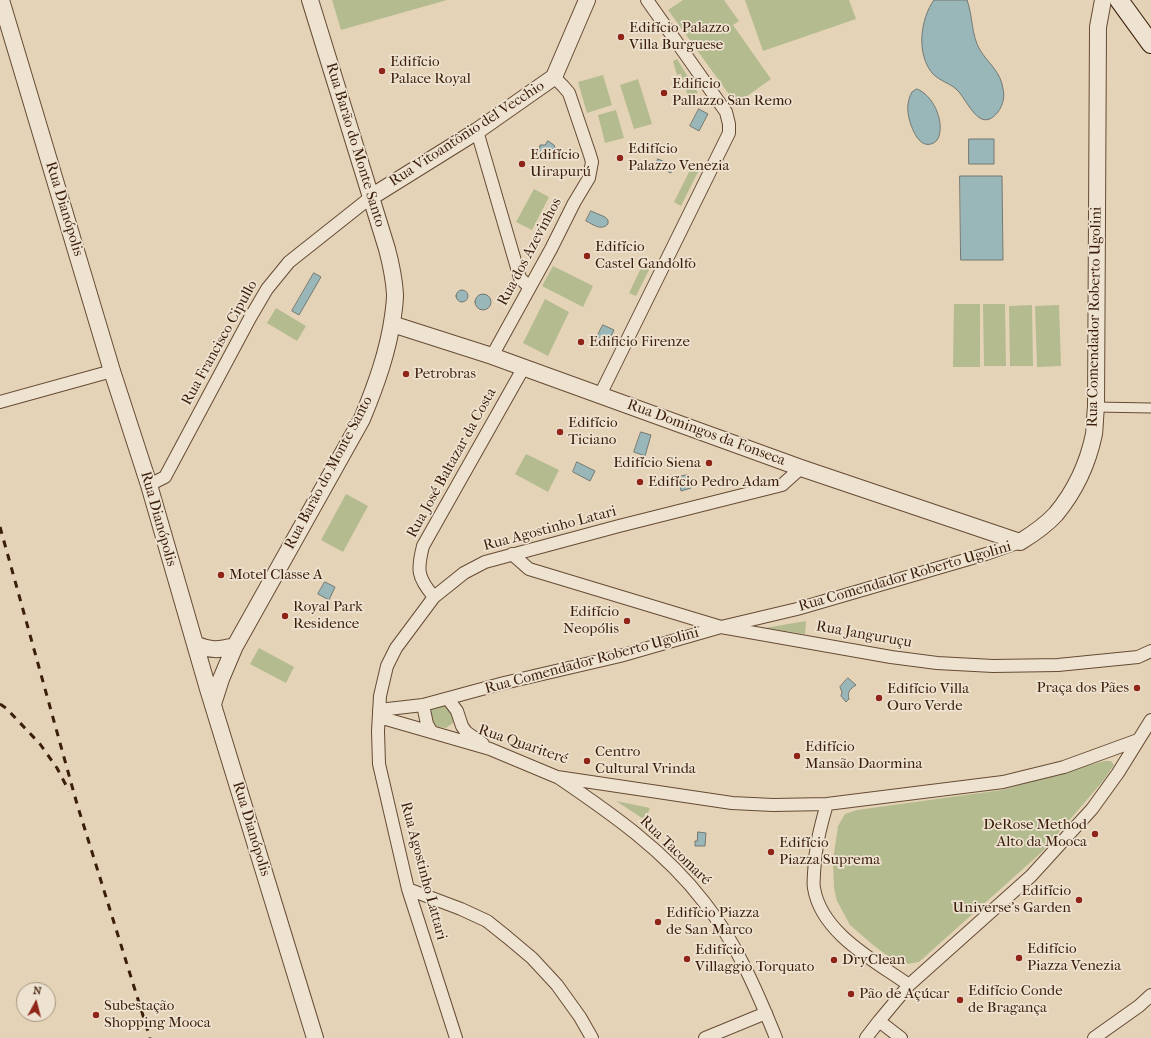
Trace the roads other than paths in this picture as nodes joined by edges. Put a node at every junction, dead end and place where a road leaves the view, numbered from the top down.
1 (2, 0) edge
2 (310, 0) edge
3 (587, 0) edge
4 (647, 0) edge
5 (1103, 0) edge
6 (1119, 0) edge
7 (1151, 44) edge
8 (554, 77) junction
9 (477, 131) junction
10 (371, 197) junction
11 (530, 288) junction
12 (392, 324) junction
13 (492, 356) junction
14 (524, 367) junction
15 (112, 371) junction
16 (600, 395) junction
17 (0, 402) edge
18 (1096, 407) junction
19 (1151, 408) edge
20 (801, 468) junction
21 (149, 485) junction
22 (1020, 542) junction
23 (512, 554) junction
24 (434, 597) junction
25 (721, 627) junction
26 (195, 644) junction
27 (235, 646) junction
28 (1151, 652) edge
29 (448, 699) junction
30 (212, 704) junction
31 (423, 705) junction
32 (379, 713) junction
33 (1151, 720) edge
34 (431, 731) junction
35 (1138, 740) junction
36 (490, 749) junction
37 (557, 777) junction
38 (827, 804) junction
39 (408, 889) junction
40 (910, 985) junction
41 (1151, 995) edge
42 (766, 1013) junction
43 (879, 1021) junction
44 (315, 1038) edge
45 (456, 1038) edge
46 (592, 1038) edge
47 (706, 1038) edge
48 (776, 1038) edge
49 (866, 1038) edge
50 (901, 1038) edge
51 (1094, 1038) edge

1 - 15 street, Rua Dianópolis
2 - 10 street, Rua Barão do Monte Santo
3 - 8 street, Rua Vitoantônio del Vecchio
4 - 16 street
5 - 18 street, Rua Comendador Roberto Ugolini
6 - 7 main road
8 - 9 street, Rua Vitoantônio del Vecchio
8 - 11 street, Rua dos Azevinhos
9 - 10 street, Rua Vitoantônio del Vecchio
9 - 11 street
10 - 12 street, Rua Barão do Monte Santo
10 - 21 street, Rua Francisco Cipullo
11 - 13 street, Rua dos Azevinhos
12 - 13 street, Rua Domingos da Fonseca
12 - 27 street, Rua Barão do Monte Santo
13 - 14 street, Rua Domingos da Fonseca
14 - 16 street, Rua Domingos da Fonseca
14 - 24 street, Rua José Baltazar da Costa
15 - 17 street
15 - 21 street, Rua Dianópolis
16 - 20 street, Rua Domingos da Fonseca
18 - 19 street
18 - 22 street, Rua Comendador Roberto Ugolini
20 - 22 street, Rua Domingos da Fonseca
20 - 23 street, Rua Agostinho Latari
21 - 26 street, Rua Dianópolis
22 - 25 street, Rua Comendador Roberto Ugolini
23 - 24 street, Rua Agostinho Latari
23 - 25 street, Rua Janguruçu
24 - 32 street, Rua Agostinho Latari
25 - 28 street, Rua Janguruçu
25 - 29 street, Rua Comendador Roberto Ugolini
26 - 27 street
26 - 30 street, Rua Dianópolis
27 - 30 street, Rua Barão do Monte Santo
29 - 31 street, Rua Comendador Roberto Ugolini
29 - 36 street
30 - 44 street, Rua Dianópolis
31 - 32 street, Rua Comendador Roberto Ugolini
31 - 34 street
32 - 34 street, Rua Quariteré
32 - 39 street, Rua Agostinho Lattari
33 - 35 street
34 - 36 street, Rua Quariteré
35 - 38 street, Rua Quariteré
35 - 40 street
36 - 37 street, Rua Quariteré
37 - 38 street, Rua Quariteré
37 - 42 street, Rua Tacomaré
38 - 40 street
39 - 45 street, Rua Agostinho Lattari
39 - 46 street
40 - 43 street
41 - 51 street
42 - 47 street
42 - 48 street, Rua Tacomaré
43 - 49 street
43 - 50 street

